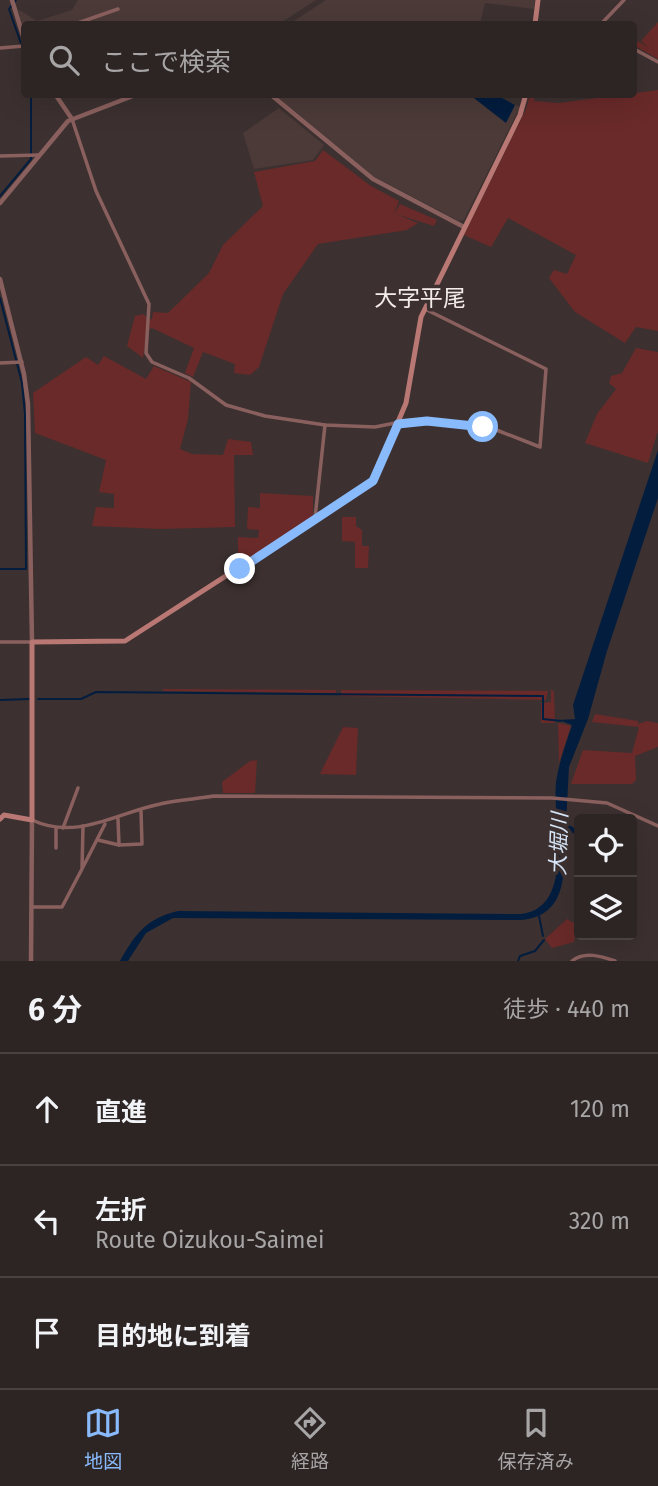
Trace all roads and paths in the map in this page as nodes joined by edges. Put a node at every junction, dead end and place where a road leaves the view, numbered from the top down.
1 (12, 0) edge
2 (538, 0) edge
3 (624, 0) edge
4 (118, 9) dead end
5 (84, 21) edge
6 (535, 21) edge
7 (604, 21) edge
8 (21, 30) edge
9 (21, 46) edge
10 (0, 48) edge
11 (637, 50) edge
12 (658, 62) edge
13 (58, 98) edge
14 (127, 98) edge
15 (275, 98) edge
16 (525, 98) edge
17 (72, 119) junction
18 (34, 155) junction
19 (0, 156) edge
20 (0, 203) edge
21 (464, 227) junction
22 (0, 279) edge
23 (425, 309) junction
24 (0, 362) edge
25 (18, 362) junction
26 (398, 424) junction
27 (325, 425) junction
28 (316, 520) junction
29 (0, 642) edge
30 (32, 642) junction
31 (78, 788) dead end
32 (141, 810) junction
33 (0, 819) edge
34 (118, 819) junction
35 (32, 820) junction
36 (106, 823) junction
37 (83, 826) junction
38 (658, 826) edge
39 (63, 828) junction
40 (56, 829) junction
41 (98, 840) junction
42 (119, 845) junction
43 (56, 848) dead end
44 (82, 869) junction
45 (33, 906) junction
46 (593, 955) junction
47 (31, 961) edge
48 (572, 961) edge
49 (595, 961) edge
50 (615, 961) edge

1 - 8 street
2 - 6 main road
3 - 7 street
4 - 5 street
9 - 10 street
11 - 12 street
13 - 17 street
14 - 17 street
15 - 21 street
16 - 21 main road
17 - 18 street
17 - 27 street
18 - 19 street
18 - 20 street
21 - 23 main road
22 - 25 street
23 - 26 main road
23 - 26 street
24 - 25 street
25 - 30 street
26 - 27 street
26 - 28 main road
27 - 28 street
28 - 30 main road
29 - 30 street
30 - 35 main road
31 - 39 street
32 - 34 street
32 - 38 street
32 - 42 street
33 - 35 main road
34 - 36 street
34 - 42 street
35 - 40 street
35 - 45 street
36 - 37 street
36 - 41 street
37 - 39 street
37 - 44 street
39 - 40 street
40 - 43 street
41 - 42 street
41 - 44 street
44 - 45 street
45 - 47 street
46 - 48 street
46 - 49 street
46 - 50 street

